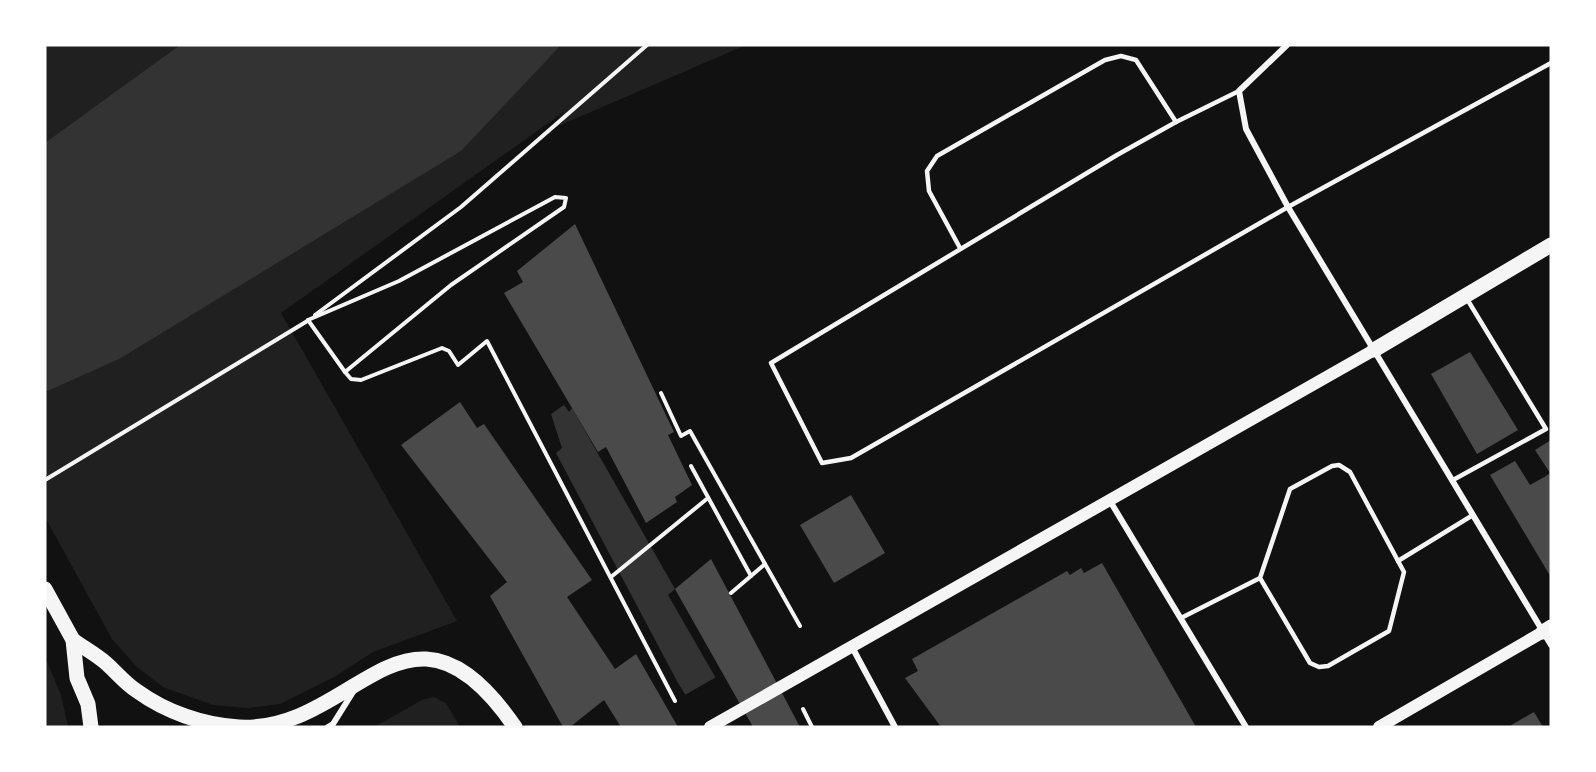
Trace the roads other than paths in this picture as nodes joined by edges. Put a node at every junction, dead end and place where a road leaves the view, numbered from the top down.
1 (1287, 45) edge
2 (1551, 63) edge
3 (1239, 91) junction
4 (1176, 122) junction
5 (1288, 207) junction
6 (1551, 245) edge
7 (960, 248) junction
8 (1465, 296) junction
9 (1374, 350) junction
10 (1453, 480) junction
11 (1110, 501) junction
12 (1473, 515) junction
13 (1398, 561) junction
14 (1260, 578) junction
15 (45, 589) edge
16 (1180, 618) junction
17 (1548, 635) edge
18 (72, 637) junction
19 (852, 647) junction
20 (359, 681) junction
21 (91, 727) edge
22 (328, 727) edge
23 (515, 727) edge
24 (710, 727) edge
25 (895, 727) edge
26 (1246, 727) edge
27 (1379, 727) edge

1 - 3 street
2 - 5 lane
3 - 4 lane
3 - 5 street
4 - 7 lane
4 - 7 lane
5 - 7 lane
5 - 9 street
6 - 8 main road
8 - 9 main road
8 - 10 lane
9 - 10 street
9 - 11 main road
10 - 12 street
11 - 16 street
11 - 19 main road
12 - 13 lane
12 - 17 street
13 - 14 lane
13 - 14 lane
14 - 16 lane
15 - 18 main road
16 - 26 street
17 - 27 main road
18 - 20 main road
18 - 21 main road
19 - 24 main road
19 - 25 street
20 - 22 street
20 - 23 main road

